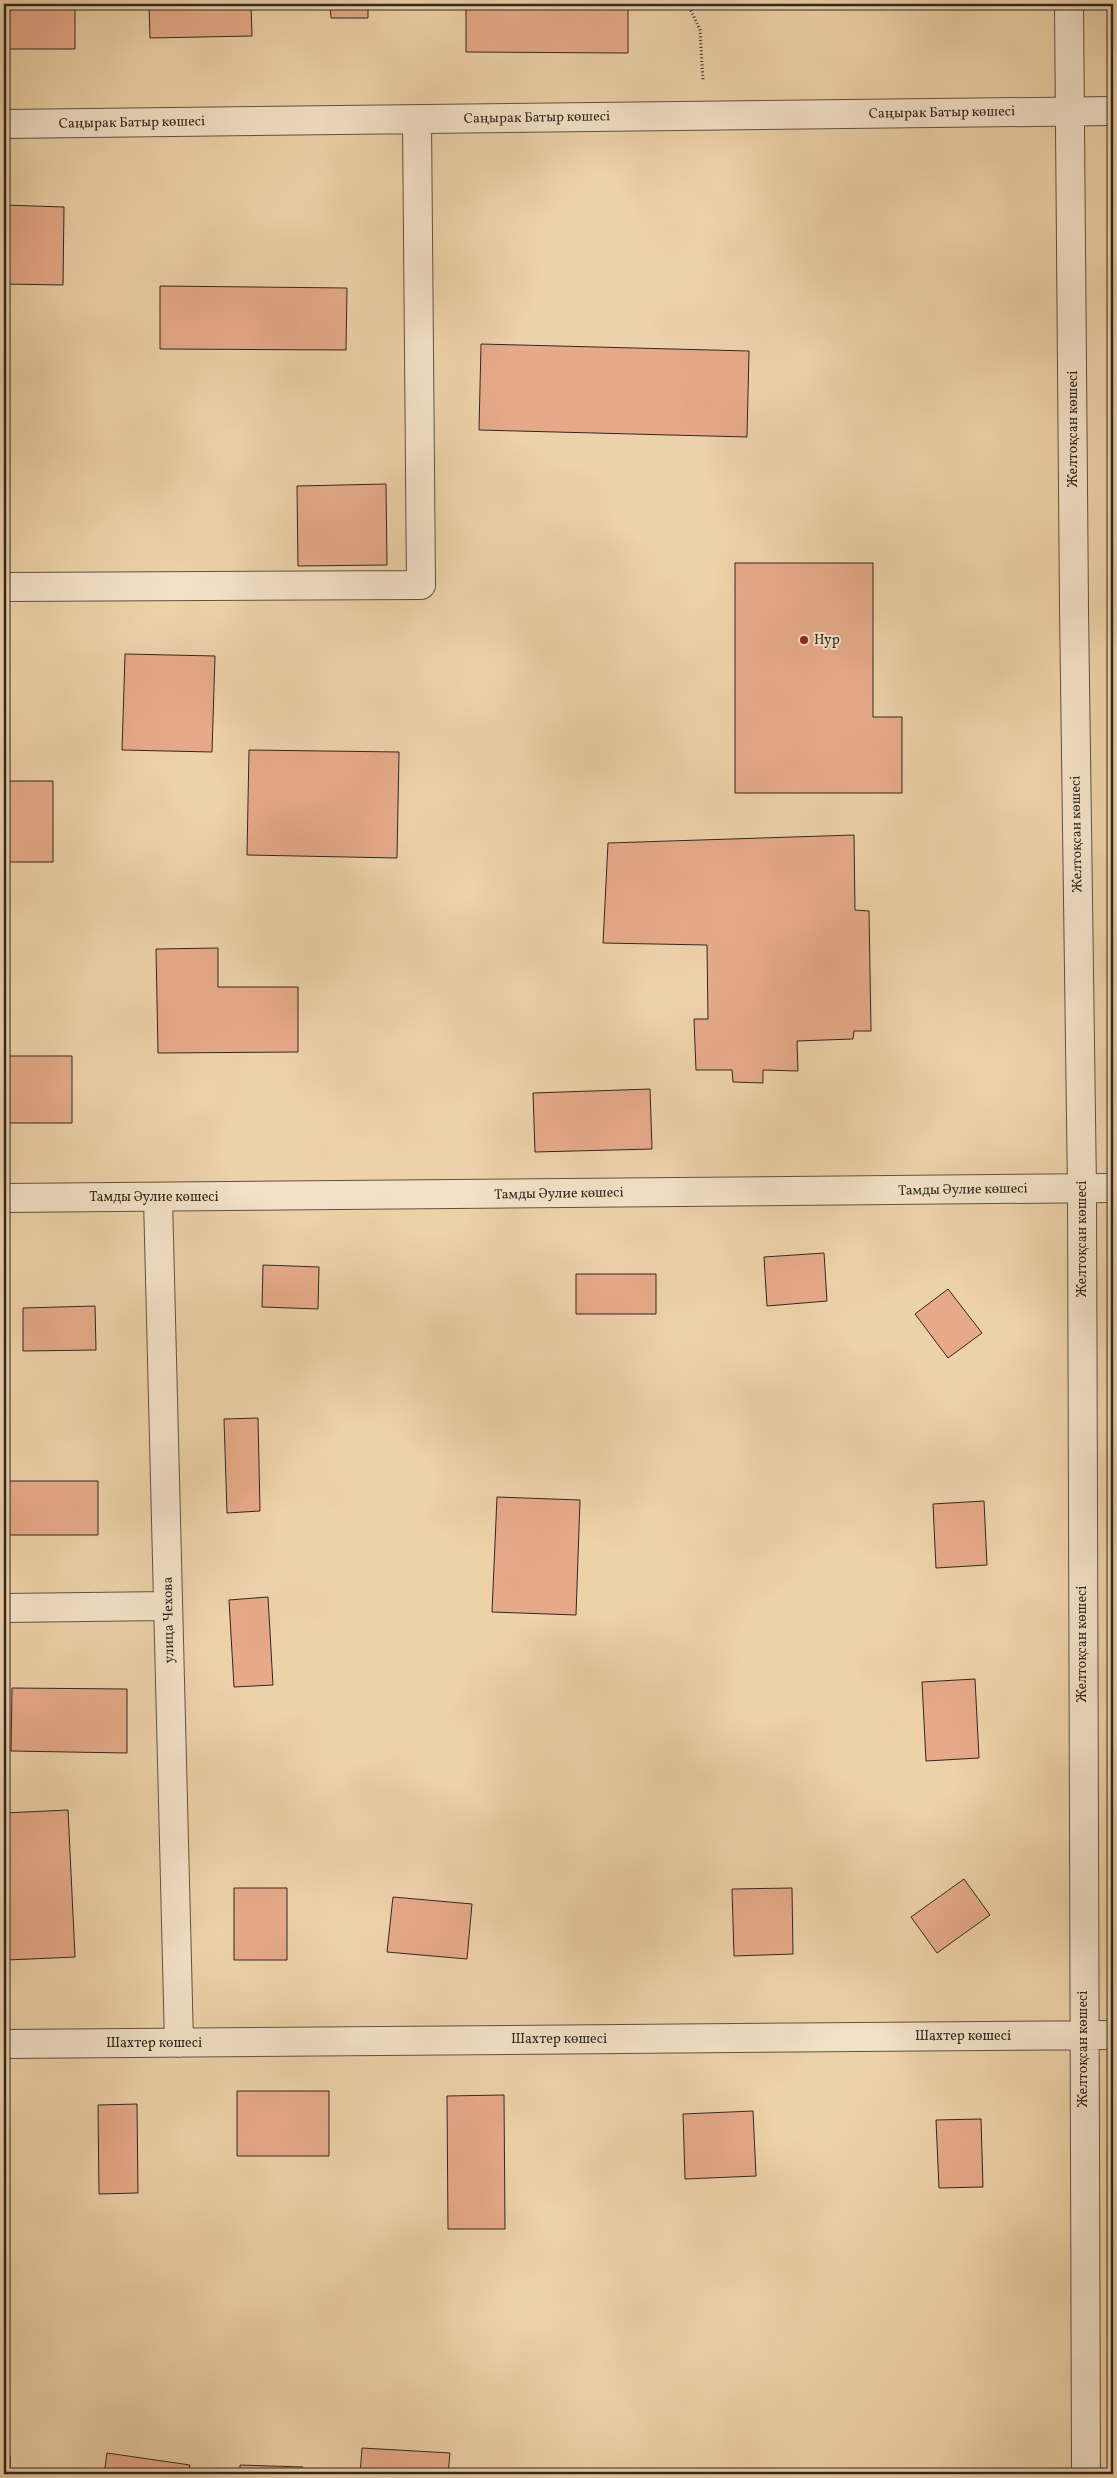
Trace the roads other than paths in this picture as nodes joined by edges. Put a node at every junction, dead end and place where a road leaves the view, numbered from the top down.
1 (1069, 4) edge
2 (1071, 111) junction
3 (1113, 111) edge
4 (417, 120) junction
5 (4, 124) edge
6 (4, 587) edge
7 (1082, 1188) junction
8 (1113, 1188) edge
9 (4, 1198) edge
10 (158, 1198) junction
11 (168, 1606) junction
12 (4, 1608) edge
13 (1113, 2034) edge
14 (1083, 2035) junction
15 (179, 2043) junction
16 (4, 2044) edge
17 (1086, 2474) edge

1 - 2 street, Желтоқсан көшесі
2 - 3 street, Саңырак Батыр көшесі
2 - 4 street, Саңырак Батыр көшесі
2 - 7 street, Желтоқсан көшесі
4 - 5 street, Саңырак Батыр көшесі
4 - 6 street
7 - 8 street, Тамды Әулие көшесі
7 - 10 street, Тамды Әулие көшесі
7 - 14 street, Желтоқсан көшесі
9 - 10 street, Тамды Әулие көшесі
10 - 11 street, улица Чехова
11 - 12 street
11 - 15 street, улица Чехова
13 - 14 street, Шахтер көшесі
14 - 15 street, Шахтер көшесі
14 - 17 street, Желтоқсан көшесі
15 - 16 street, Шахтер көшесі

